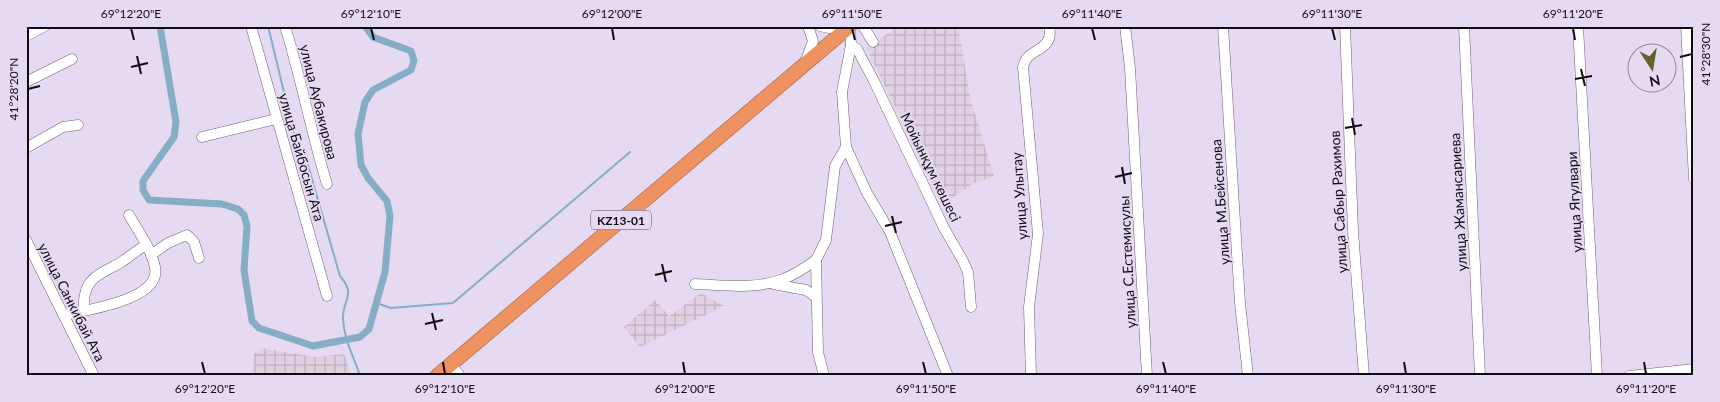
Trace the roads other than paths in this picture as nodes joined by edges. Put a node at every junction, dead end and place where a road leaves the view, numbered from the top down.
1 (45, 26) edge
2 (251, 26) edge
3 (285, 26) edge
4 (808, 26) edge
5 (820, 26) edge
6 (850, 26) edge
7 (863, 26) edge
8 (1049, 26) edge
9 (1125, 26) edge
10 (1223, 26) edge
11 (1344, 26) edge
12 (1464, 26) edge
13 (1578, 26) edge
14 (1686, 26) edge
15 (26, 36) edge
16 (873, 42) dead end
17 (851, 45) junction
18 (72, 59) dead end
19 (805, 64) junction
20 (26, 82) edge
21 (276, 120) junction
22 (78, 125) dead end
23 (202, 137) dead end
24 (846, 147) junction
25 (26, 148) edge
26 (1694, 179) edge
27 (327, 184) dead end
28 (129, 215) dead end
29 (26, 240) edge
30 (146, 245) junction
31 (151, 255) junction
32 (199, 258) dead end
33 (816, 260) junction
34 (770, 283) junction
35 (695, 284) dead end
36 (327, 296) dead end
37 (816, 297) junction
38 (971, 307) dead end
39 (84, 311) junction
40 (64, 315) junction
41 (451, 364) junction
42 (1694, 368) edge
43 (94, 376) edge
44 (437, 376) edge
45 (460, 376) edge
46 (824, 376) edge
47 (948, 376) edge
48 (1031, 376) edge
49 (1146, 376) edge
50 (1248, 376) edge
51 (1364, 376) edge
52 (1480, 376) edge
53 (1597, 376) edge
54 (1629, 376) edge

1 - 15 street
2 - 21 street, улица Байбосын Ата
3 - 27 street, улица Аубакирова
4 - 19 street
5 - 6 street
6 - 17 street
6 - 19 highway, KZ13-01
7 - 16 street
8 - 48 street, улица Улытау
9 - 49 street, улица С.Естемисулы
10 - 50 street, улица М.Бейсенова
11 - 51 street, улица Сабыр Рахимов
12 - 52 street, улица Жамансариева
13 - 53 street, улица Ягулвари
14 - 26 street
17 - 24 street
17 - 38 street, Мойынқұм көшесі
18 - 20 street
19 - 41 highway, KZ13-01
21 - 23 street
21 - 36 street, улица Байбосын Ата
22 - 25 street
24 - 33 street
24 - 47 street
28 - 30 street
29 - 40 street, улица Санкибай Ата
30 - 31 street
30 - 39 street
31 - 32 street
31 - 39 street
33 - 34 street
33 - 37 street
34 - 35 street
34 - 37 street
37 - 46 street
39 - 40 street
40 - 43 street, улица Санкибай Ата
41 - 44 highway, KZ13-01
41 - 45 street
42 - 54 street

